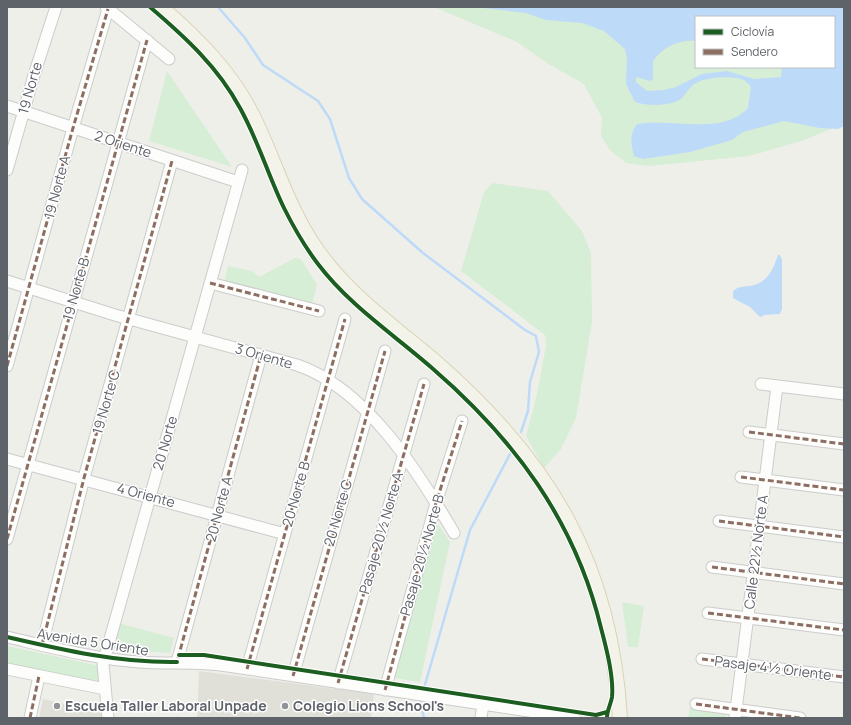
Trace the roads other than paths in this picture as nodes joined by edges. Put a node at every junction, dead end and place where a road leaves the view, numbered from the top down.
1 (56, 7) edge
2 (161, 7) edge
3 (107, 8) edge
4 (146, 40) junction
5 (169, 59) dead end
6 (7, 106) edge
7 (23, 112) junction
8 (73, 128) junction
9 (118, 142) junction
10 (172, 161) junction
11 (7, 170) edge
12 (242, 170) dead end
13 (238, 182) junction
14 (7, 281) edge
15 (210, 283) junction
16 (29, 288) junction
17 (73, 302) junction
18 (319, 311) dead end
19 (129, 319) junction
20 (345, 319) dead end
21 (195, 336) junction
22 (385, 352) dead end
23 (261, 355) junction
24 (7, 366) edge
25 (328, 380) junction
26 (424, 384) dead end
27 (761, 384) dead end
28 (777, 386) junction
29 (844, 394) edge
30 (367, 413) junction
31 (462, 421) dead end
32 (749, 432) dead end
33 (771, 435) junction
34 (844, 444) edge
35 (402, 455) junction
36 (7, 458) edge
37 (27, 463) junction
38 (741, 477) dead end
39 (84, 478) junction
40 (765, 480) junction
41 (844, 490) edge
42 (150, 496) junction
43 (436, 503) junction
44 (217, 515) junction
45 (719, 521) dead end
46 (760, 526) junction
47 (454, 533) dead end
48 (285, 534) junction
49 (844, 537) edge
50 (7, 539) edge
51 (712, 567) dead end
52 (754, 572) junction
53 (844, 584) edge
54 (708, 613) dead end
55 (748, 618) junction
56 (844, 630) edge
57 (7, 638) edge
58 (42, 645) junction
59 (105, 657) junction
60 (702, 659) dead end
61 (177, 662) junction
62 (742, 664) junction
63 (7, 669) edge
64 (247, 669) junction
65 (39, 676) junction
66 (293, 676) junction
67 (844, 677) edge
68 (338, 682) junction
69 (105, 689) junction
70 (385, 690) junction
71 (483, 704) junction
72 (696, 704) dead end
73 (736, 714) edge
74 (30, 718) edge
75 (108, 718) edge
76 (481, 718) edge
77 (575, 718) edge
78 (620, 718) edge
79 (800, 718) edge

1 - 7 street, 19 Norte
2 - 78 main road
3 - 4 street
3 - 8 street, 19 Norte A
4 - 5 street
4 - 9 street, 19 Norte B
6 - 7 street, 2 Oriente
7 - 8 street, 2 Oriente
7 - 11 street, 19 Norte
8 - 9 street, 2 Oriente
8 - 16 street, 19 Norte A
9 - 10 street, 2 Oriente
9 - 17 street, 19 Norte B
10 - 13 street, 2 Oriente
10 - 19 street, 19 Norte C
12 - 13 street, 20 Norte
13 - 15 street, 20 Norte
14 - 16 street, 3 Oriente
15 - 18 street
15 - 21 street, 20 Norte
16 - 17 street, 3 Oriente
16 - 24 street, 19 Norte A
17 - 19 street, 3 Oriente
17 - 37 street, 19 Norte B
19 - 21 street, 3 Oriente
19 - 39 street, 19 Norte C
20 - 25 street, 20 Norte B
21 - 23 street, 3 Oriente
21 - 42 street, 20 Norte
22 - 30 street, 20 Norte C
23 - 25 street, 3 Oriente
23 - 44 street, 20 Norte A
25 - 30 street, 3 Oriente
25 - 48 street, 20 Norte B
26 - 35 street, Pasaje 20½ Norte A
27 - 28 street
28 - 29 street
28 - 33 street, Calle 22½ Norte A
30 - 35 street, 3 Oriente
30 - 66 street, 20 Norte C
31 - 43 street, Pasaje 20½ Norte B
32 - 33 street
33 - 34 street
33 - 40 street, Calle 22½ Norte A
35 - 43 street, 3 Oriente
35 - 68 street, Pasaje 20½ Norte A
36 - 37 street, 4 Oriente
37 - 39 street, 4 Oriente
37 - 50 street, 19 Norte B
38 - 40 street
39 - 42 street, 4 Oriente
39 - 58 street, 19 Norte C
40 - 41 street
40 - 46 street, Calle 22½ Norte A
42 - 44 street, 4 Oriente
42 - 59 street, 20 Norte
43 - 47 street, 3 Oriente
43 - 70 street, Pasaje 20½ Norte B
44 - 48 street, 4 Oriente
44 - 61 street, 20 Norte A
45 - 46 street
46 - 49 street
46 - 52 street, Calle 22½ Norte A
48 - 64 street, 20 Norte B
51 - 52 street
52 - 53 street
52 - 55 street, Calle 22½ Norte A
54 - 55 street
55 - 56 street
55 - 62 street, Calle 22½ Norte A
57 - 58 street, Avenida 5 Oriente
58 - 59 street, Avenida 5 Oriente
59 - 61 street, Avenida 5 Oriente
59 - 69 street, 20 Norte
60 - 62 street, Pasaje 4½ Oriente
61 - 64 street, Avenida 5 Oriente
62 - 67 street, Pasaje 4½ Oriente
62 - 73 street, Calle 22½ Norte A
63 - 65 street
64 - 66 street, Avenida 5 Oriente
65 - 69 street
65 - 74 street
66 - 68 street, Avenida 5 Oriente
68 - 70 street, Avenida 5 Oriente
69 - 75 street, 20 Norte
70 - 71 street, Avenida 5 Oriente
71 - 76 street
71 - 77 street, Avenida 5 Oriente
72 - 73 street
73 - 79 street

